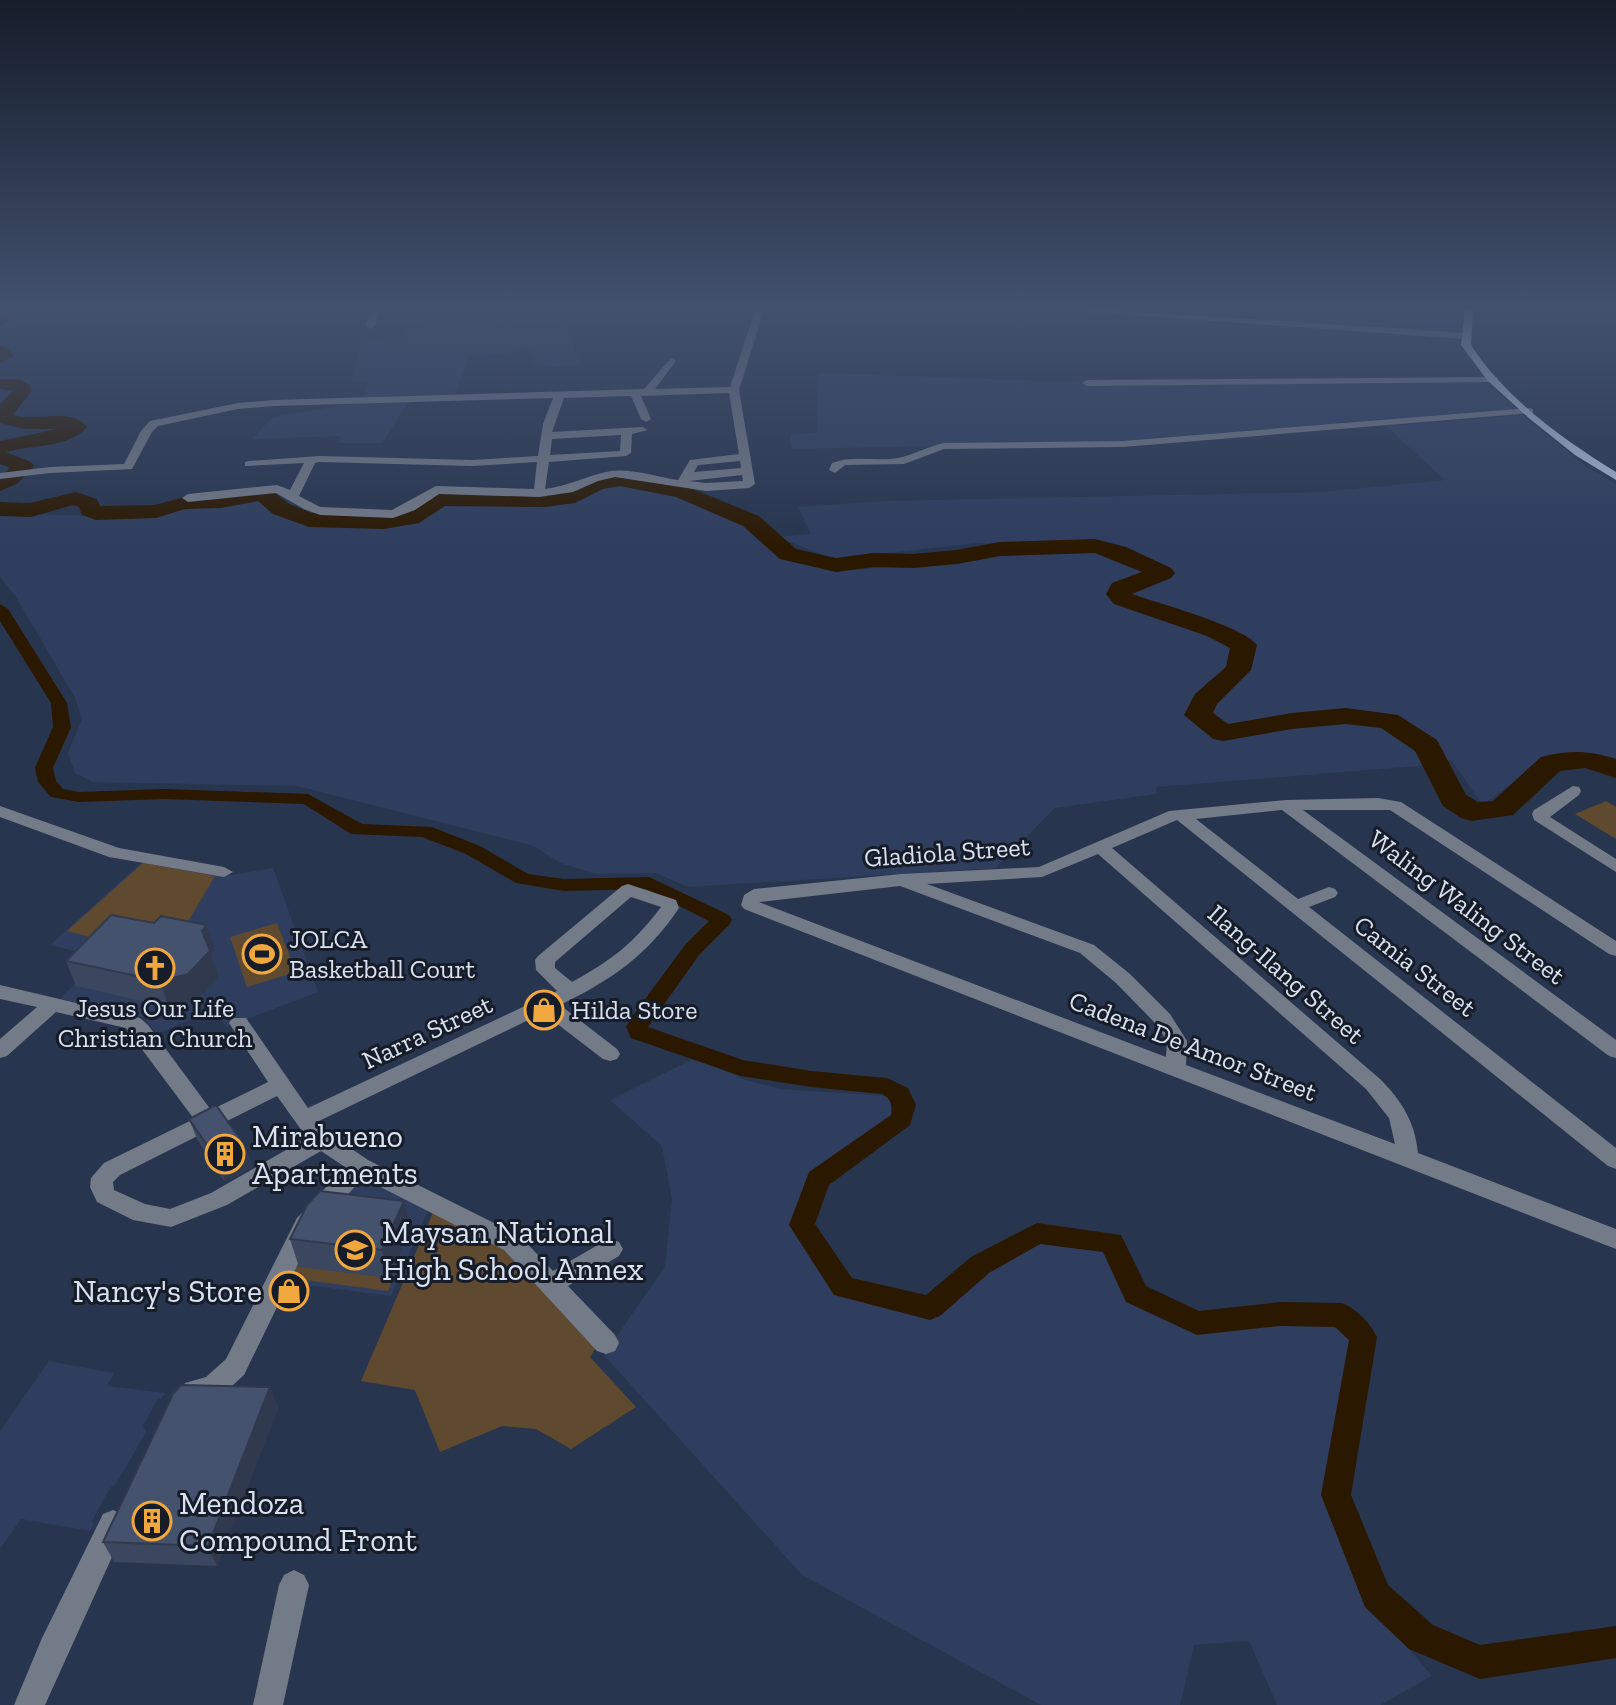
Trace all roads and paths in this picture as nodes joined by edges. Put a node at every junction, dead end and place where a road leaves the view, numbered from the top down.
1 (734, 390) joint
2 (1505, 390) edge
3 (634, 391) junction
4 (648, 391) joint
5 (560, 394) junction
6 (1529, 411) junction
7 (627, 437) junction
8 (544, 448) junction
9 (745, 457) junction
10 (311, 460) junction
11 (472, 463) junction
12 (250, 464) dead end
13 (835, 470) dead end
14 (1614, 474) edge
15 (2, 476) edge
16 (467, 480) dead end
17 (684, 480) junction
18 (539, 493) junction
19 (188, 498) dead end
20 (292, 498) junction
21 (1573, 791) dead end
22 (1286, 805) junction
23 (0, 811) edge
24 (1181, 815) junction
25 (1098, 846) junction
26 (1616, 867) edge
27 (224, 872) dead end
28 (901, 880) junction
29 (1329, 893) dead end
30 (750, 905) joint
31 (1297, 906) junction
32 (1616, 950) edge
33 (0, 992) edge
34 (571, 992) junction
35 (54, 1003) junction
36 (546, 1004) junction
37 (239, 1023) dead end
38 (0, 1051) edge
39 (1616, 1051) edge
40 (610, 1054) dead end
41 (1175, 1069) junction
42 (281, 1085) junction
43 (304, 1119) junction
44 (208, 1122) junction
45 (322, 1140) junction
46 (1407, 1160) junction
47 (1616, 1160) edge
48 (360, 1166) junction
49 (1616, 1240) edge
50 (611, 1249) dead end
51 (551, 1284) junction
52 (606, 1343) dead end
53 (171, 1405) edge
54 (127, 1496) edge
55 (293, 1585) dead end
56 (29, 1705) edge
57 (268, 1705) edge

1 - 4 street
1 - 9 street
2 - 6 main road
3 - 4 street
3 - 5 street
3 - 7 street
5 - 8 street
5 - 15 street
6 - 13 street
6 - 14 main road
7 - 8 street
7 - 8 street
8 - 11 street
8 - 18 street
9 - 17 street
9 - 17 street
10 - 11 street
10 - 12 street
10 - 20 street
11 - 16 street
17 - 18 street
18 - 20 street
19 - 20 street
21 - 26 street
22 - 24 street, Gladiola Street
22 - 32 street, Gladiola Street
22 - 39 street, Waling Waling Street
23 - 27 street
24 - 25 street, Gladiola Street
24 - 31 street, Camia Street
25 - 28 street, Gladiola Street
25 - 46 street, Ilang-Ilang Street
28 - 30 street, Gladiola Street
28 - 41 street
29 - 31 street
30 - 41 street, Cadena De Amor Street
31 - 47 street, Camia Street
33 - 35 street
34 - 34 street, Narra Street
34 - 36 street, Narra Street
35 - 38 street
35 - 44 street
36 - 40 street
36 - 43 street, Narra Street
37 - 42 street
41 - 46 street, Cadena De Amor Street
42 - 43 street
42 - 44 street
43 - 45 street
44 - 45 street
45 - 48 street
46 - 49 street, Cadena De Amor Street
48 - 51 street
48 - 53 street
50 - 51 street
51 - 52 street
54 - 56 street
55 - 57 street

